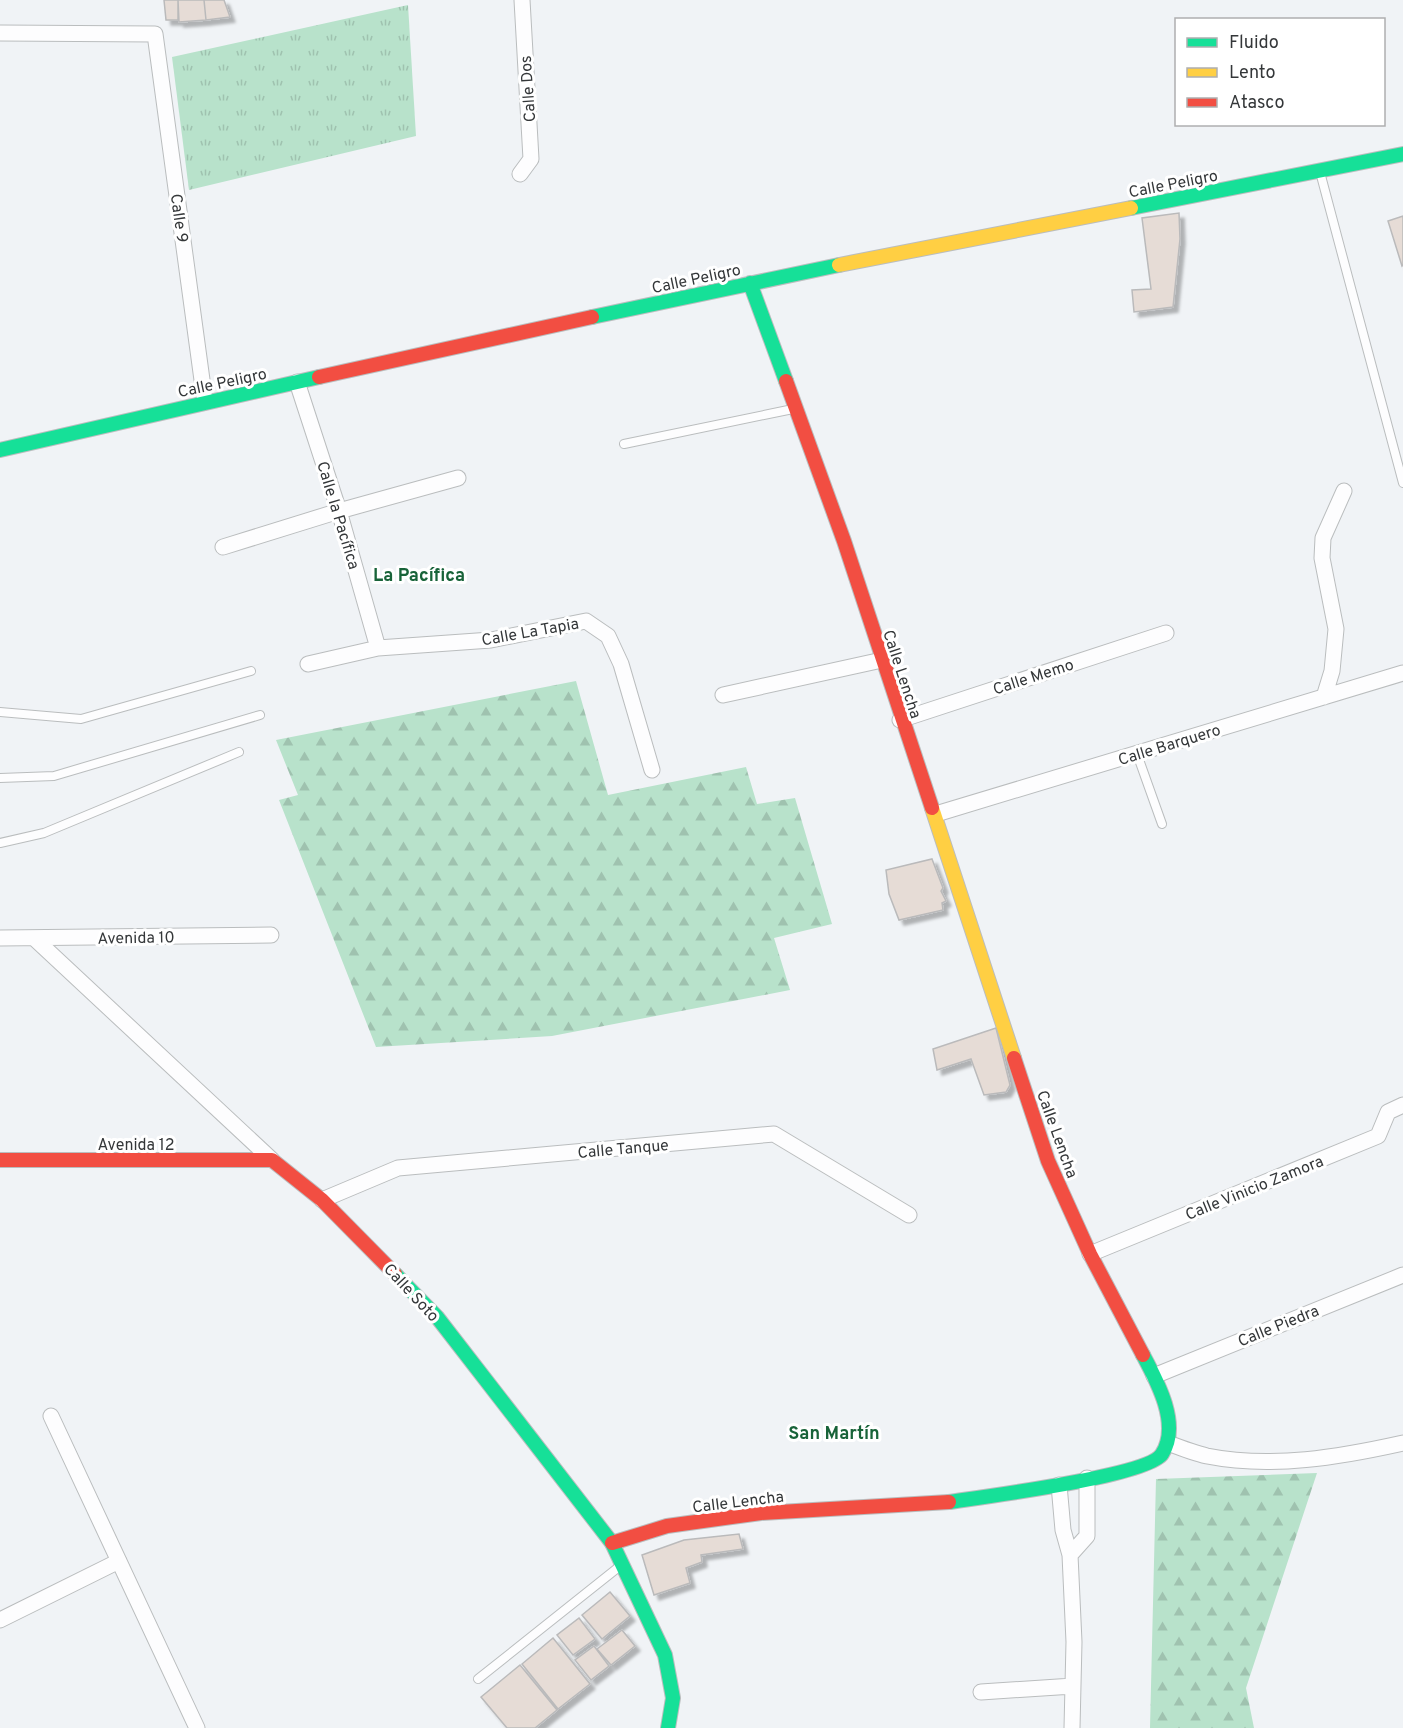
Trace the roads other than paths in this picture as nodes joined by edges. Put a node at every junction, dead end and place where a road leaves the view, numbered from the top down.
1 (522, 0) edge
2 (0, 33) edge
3 (1403, 154) edge
4 (1320, 171) junction
5 (520, 174) dead end
6 (750, 283) junction
7 (297, 382) junction
8 (205, 402) junction
9 (795, 409) junction
10 (624, 444) dead end
11 (0, 450) edge
12 (458, 478) dead end
13 (1403, 483) edge
14 (1344, 492) dead end
15 (339, 510) junction
16 (223, 547) dead end
17 (1166, 633) dead end
18 (378, 648) junction
19 (882, 660) junction
20 (308, 664) dead end
21 (251, 671) dead end
22 (1403, 673) edge
23 (723, 695) dead end
24 (1324, 697) junction
25 (0, 712) edge
26 (260, 715) dead end
27 (900, 720) junction
28 (239, 752) dead end
29 (1137, 754) junction
30 (652, 770) dead end
31 (0, 778) edge
32 (936, 814) junction
33 (1162, 824) dead end
34 (0, 843) edge
35 (271, 935) dead end
36 (34, 938) junction
37 (0, 939) edge
38 (1403, 1105) edge
39 (0, 1160) edge
40 (272, 1160) junction
41 (322, 1200) junction
42 (909, 1215) dead end
43 (1090, 1254) junction
44 (1403, 1275) edge
45 (1154, 1376) junction
46 (51, 1416) dead end
47 (1168, 1443) junction
48 (1403, 1443) edge
49 (1087, 1478) junction
50 (1059, 1485) junction
51 (612, 1544) junction
52 (1071, 1555) junction
53 (119, 1561) junction
54 (623, 1563) junction
55 (0, 1620) edge
56 (478, 1679) dead end
57 (1072, 1686) junction
58 (981, 1692) dead end
59 (197, 1728) edge
60 (668, 1728) edge
61 (1072, 1728) edge

1 - 5 street, Calle Dos
2 - 8 street, Calle 9
3 - 4 street, Calle Peligro
4 - 6 street, Calle Peligro
4 - 13 lane
6 - 7 street, Calle Peligro
6 - 9 street, Calle Lencha
7 - 8 street, Calle Peligro
7 - 15 street, Calle la Pacífica
8 - 11 street, Calle Peligro
9 - 10 lane
9 - 19 street, Calle Lencha
12 - 15 street
14 - 24 street
15 - 16 street
15 - 18 street, Calle la Pacífica
17 - 27 street, Calle Memo
18 - 20 street, Calle La Tapia
18 - 30 street, Calle La Tapia
19 - 23 street
19 - 27 street, Calle Lencha
21 - 25 lane
22 - 24 street, Calle Barquero
24 - 29 street, Calle Barquero
26 - 31 lane
27 - 32 street, Calle Lencha
28 - 34 lane
29 - 32 street, Calle Barquero
29 - 33 lane
32 - 43 street, Calle Lencha
35 - 36 street, Avenida 10
36 - 37 street, Avenida 10
36 - 40 street, Calle Soto
38 - 43 street, Calle Vinicio Zamora
39 - 40 street, Avenida 12
40 - 41 street, Calle Soto
41 - 42 street, Calle Tanque
41 - 51 street, Calle Soto
43 - 45 street, Calle Lencha
44 - 45 street, Calle Piedra
45 - 47 street, Calle Lencha
46 - 53 street
47 - 48 street
47 - 49 street, Calle Lencha
49 - 50 street, Calle Lencha
49 - 52 street
50 - 51 street, Calle Lencha
50 - 52 street
51 - 54 street, Calle Soto
52 - 57 street
53 - 55 street
53 - 59 street
54 - 56 lane
54 - 60 street, Calle Soto
57 - 58 street
57 - 61 street

